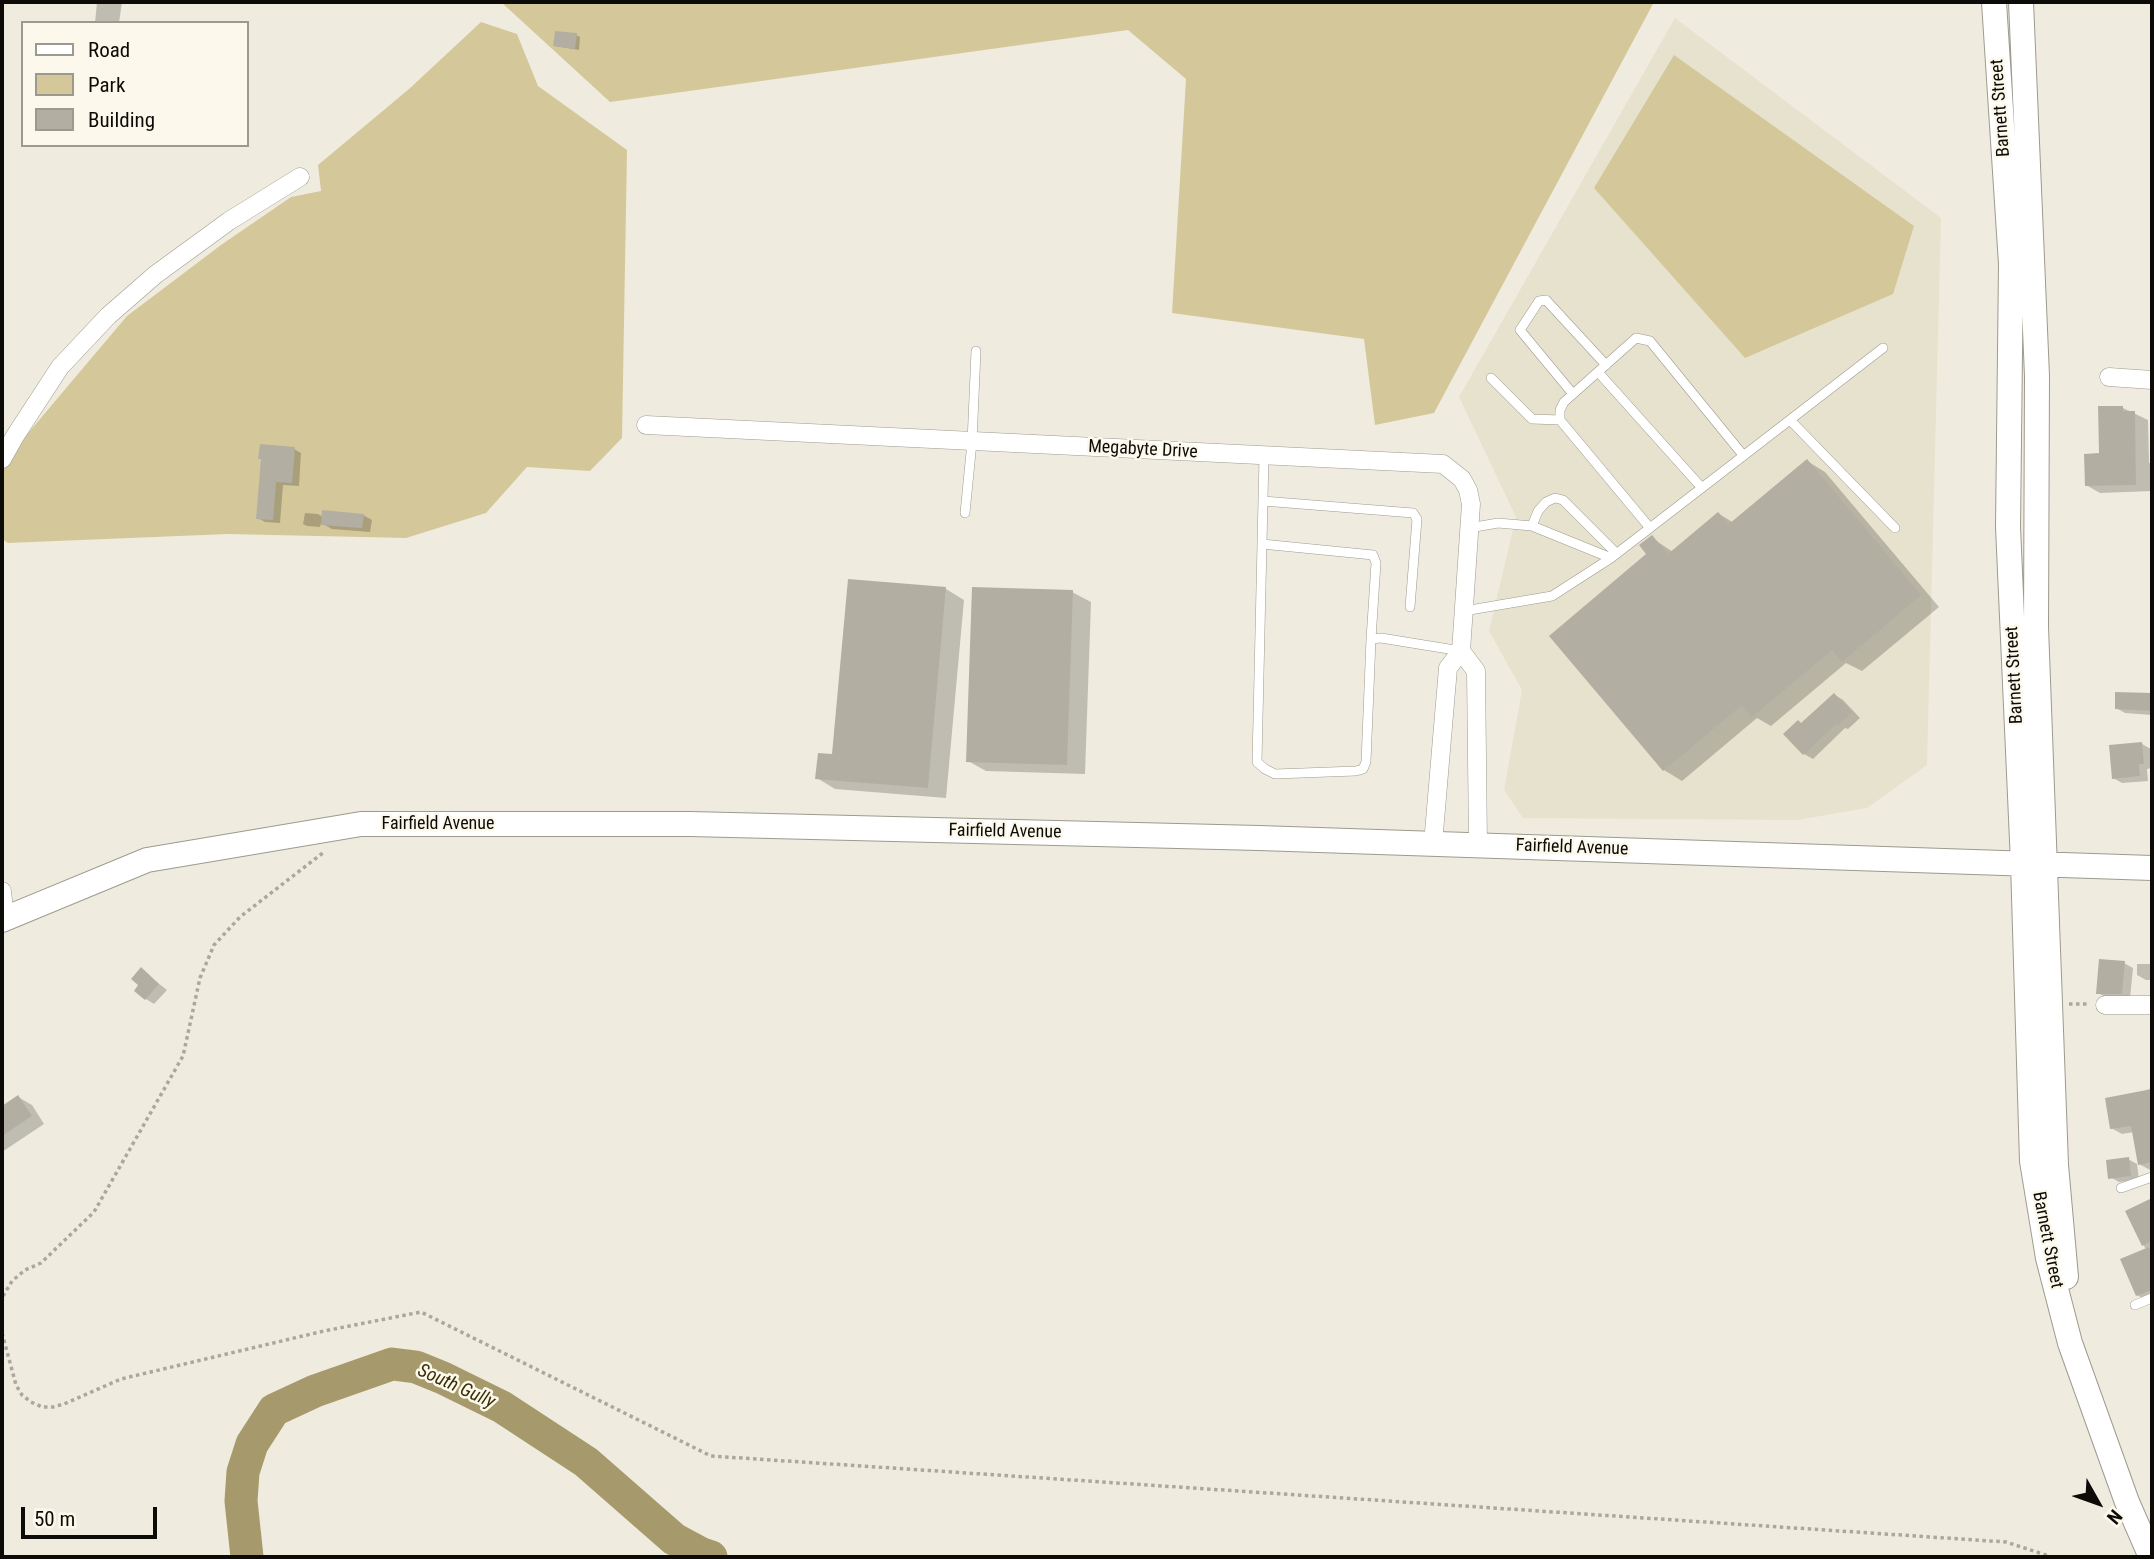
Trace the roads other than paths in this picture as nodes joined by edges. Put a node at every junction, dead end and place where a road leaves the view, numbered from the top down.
1 (1994, 2) edge
2 (2021, 2) edge
3 (300, 177) dead end
4 (1883, 348) dead end
5 (976, 351) dead end
6 (1606, 365) junction
7 (1598, 372) junction
8 (2109, 377) dead end
9 (1491, 378) dead end
10 (2152, 380) edge
11 (1573, 394) junction
12 (1560, 420) junction
13 (1790, 420) junction
14 (646, 425) dead end
15 (972, 442) junction
16 (1744, 455) junction
17 (1264, 456) junction
18 (2, 459) edge
19 (1702, 488) junction
20 (1263, 501) junction
21 (965, 513) dead end
22 (1532, 526) junction
23 (1469, 528) junction
24 (1650, 528) junction
25 (1895, 528) dead end
26 (1262, 544) junction
27 (1613, 556) junction
28 (1410, 607) dead end
29 (1464, 611) junction
30 (1371, 639) junction
31 (1461, 651) junction
32 (1433, 844) junction
33 (1478, 845) junction
34 (2034, 864) junction
35 (2152, 868) edge
36 (2, 891) edge
37 (3, 919) edge
38 (2105, 1005) road end
39 (2152, 1005) edge
40 (2152, 1177) edge
41 (2121, 1188) dead end
42 (2152, 1298) edge
43 (2135, 1305) dead end
44 (2070, 1343) junction
45 (2151, 1557) edge

1 - 34 main road, Barnett Street
2 - 34 main road, Barnett Street
3 - 18 street
4 - 13 lane
5 - 15 lane
6 - 7 lane
6 - 11 lane
6 - 16 lane
7 - 11 lane
7 - 19 lane
8 - 10 street
9 - 12 lane
11 - 12 lane
12 - 24 lane
13 - 16 lane
13 - 25 lane
14 - 15 street, Megabyte Drive
15 - 17 street, Megabyte Drive
15 - 21 lane
16 - 19 lane
17 - 20 lane
17 - 23 street, Megabyte Drive
19 - 24 lane
20 - 26 lane
20 - 28 lane
22 - 23 lane
22 - 27 lane
22 - 27 lane
23 - 29 street, Megabyte Drive
24 - 27 lane
26 - 30 lane
26 - 30 lane
27 - 29 lane
29 - 31 street, Megabyte Drive
30 - 31 lane
31 - 32 street, Megabyte Drive
31 - 33 street
32 - 33 main road, Fairfield Avenue
32 - 37 main road, Fairfield Avenue
33 - 34 main road, Fairfield Avenue
34 - 35 main road, Fairfield Avenue
34 - 44 main road, Barnett Street
34 - 44 main road, Barnett Street
36 - 37 street
38 - 39 street
40 - 41 lane
42 - 43 lane
44 - 45 main road, Barnett Street

